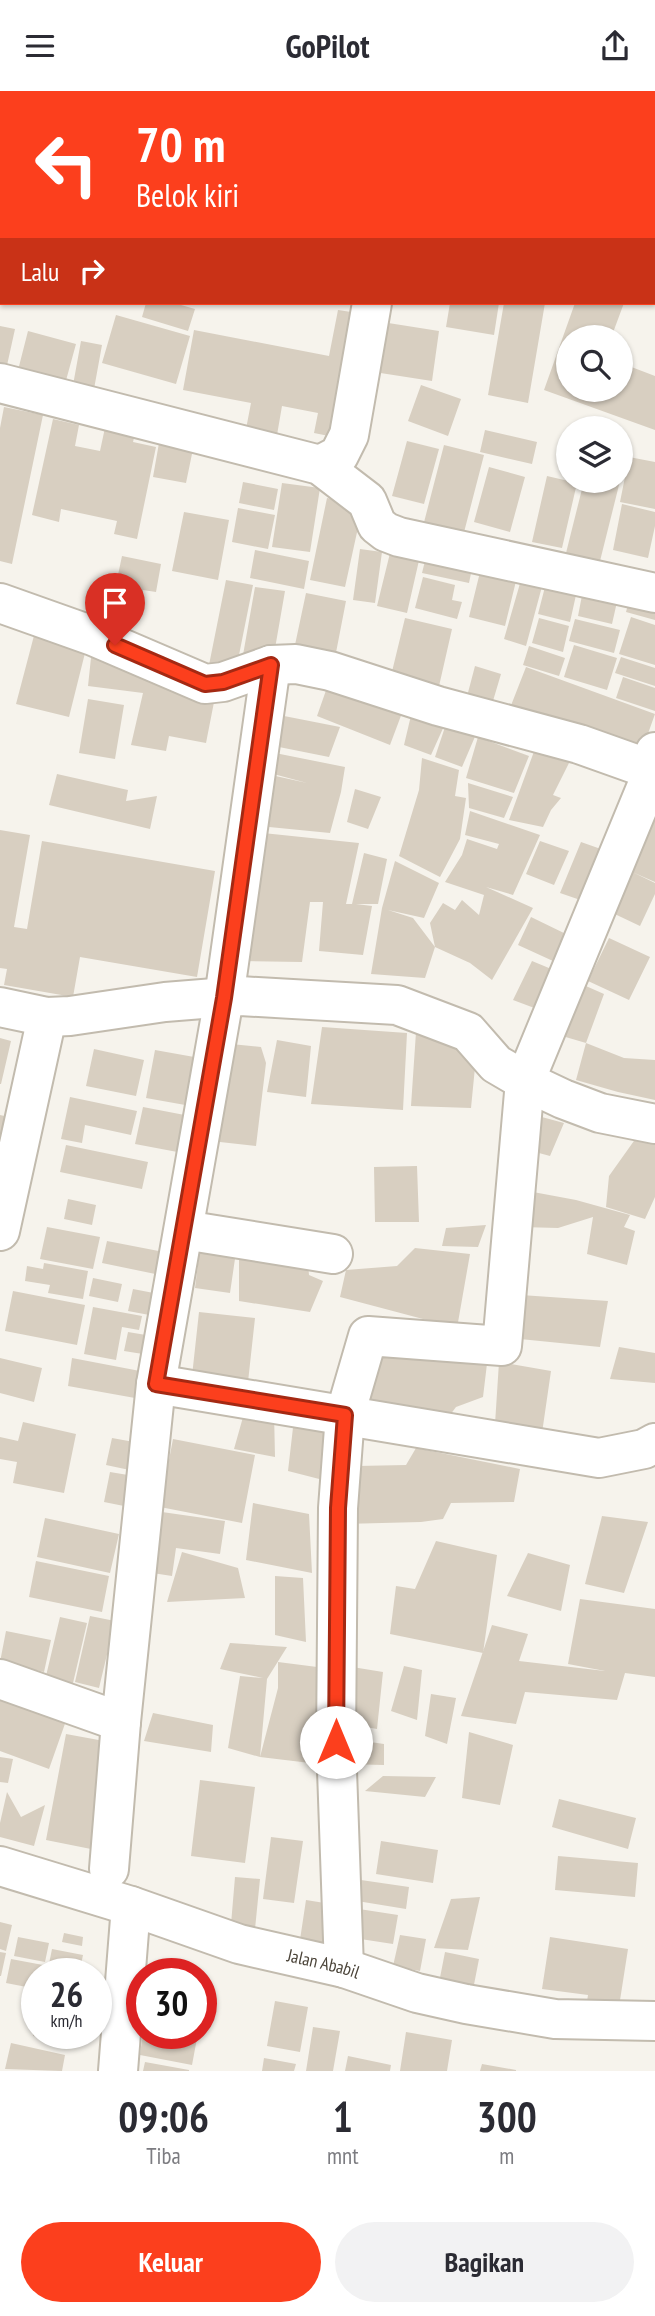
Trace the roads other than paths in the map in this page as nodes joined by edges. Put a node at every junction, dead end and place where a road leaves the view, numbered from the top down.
1 (372, 305) edge
2 (0, 383) edge
3 (320, 465) junction
4 (655, 593) edge
5 (0, 603) edge
6 (271, 665) junction
7 (654, 765) edge
8 (224, 998) junction
9 (0, 1007) edge
10 (47, 1017) junction
11 (525, 1081) junction
12 (655, 1124) edge
13 (184, 1230) junction
14 (0, 1231) edge
15 (333, 1254) dead end
16 (156, 1384) junction
17 (345, 1415) junction
18 (655, 1443) edge
19 (0, 1679) edge
20 (121, 1722) junction
21 (0, 1866) edge
22 (109, 1869) dead end
23 (131, 1906) junction
24 (344, 1968) junction
25 (655, 2021) edge
26 (118, 2071) edge

1 - 3 street
2 - 3 street
3 - 4 street
5 - 6 street
6 - 7 street
6 - 8 street
7 - 11 street
8 - 10 street
8 - 11 street
8 - 13 street
9 - 10 street
10 - 14 street
11 - 12 street
11 - 17 street
13 - 15 street
13 - 16 street
16 - 17 street
16 - 20 street
17 - 18 street
17 - 24 street
19 - 20 street
20 - 22 street
21 - 23 street, Jalan Ababil
23 - 24 street, Jalan Ababil
23 - 26 street
24 - 25 street, Jalan Ababil

